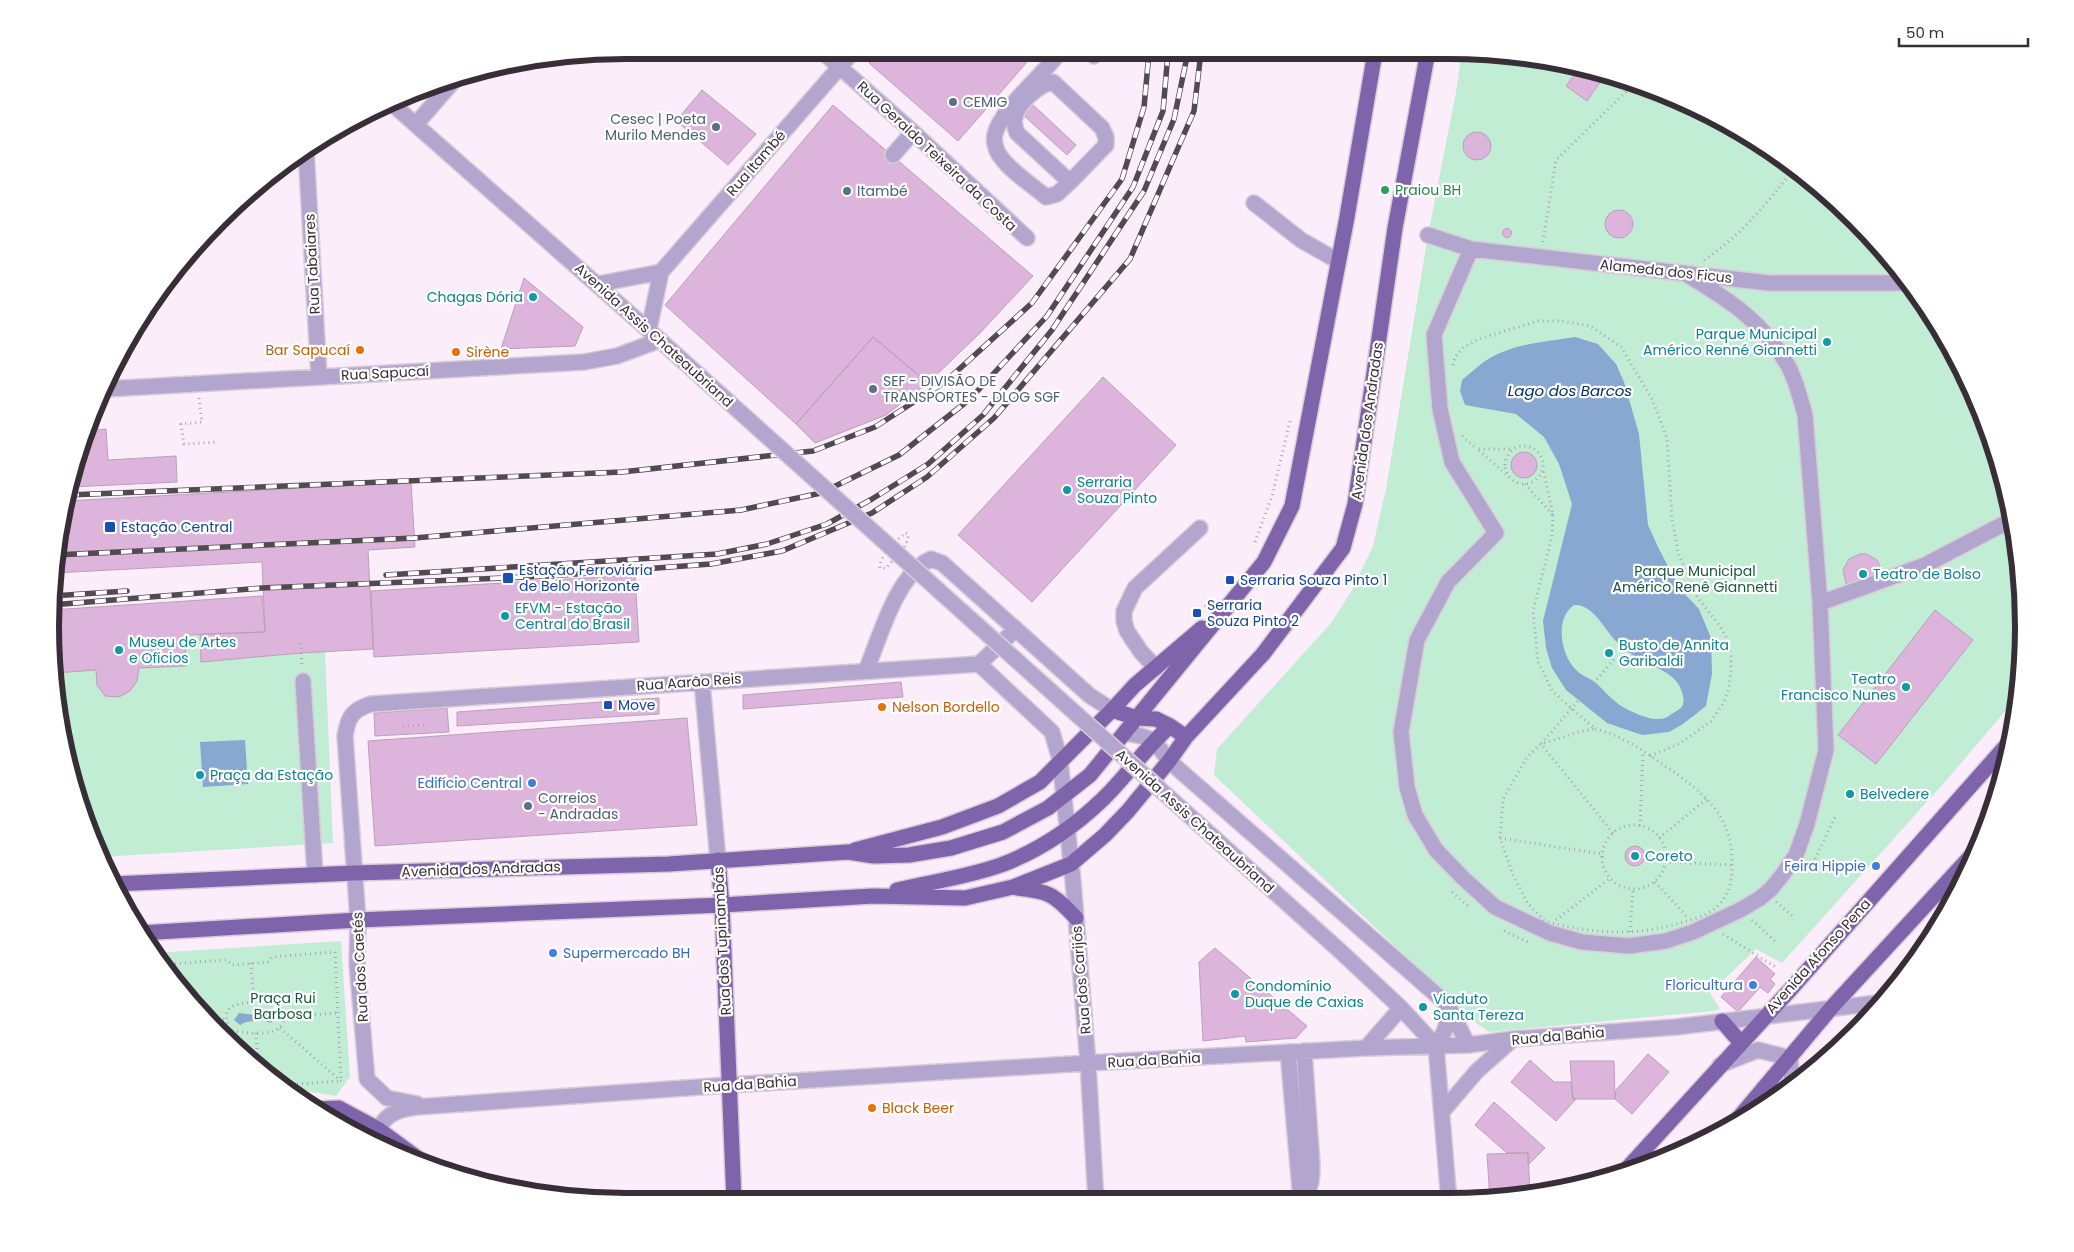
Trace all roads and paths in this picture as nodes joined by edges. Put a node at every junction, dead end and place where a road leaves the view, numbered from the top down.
1 (831, 59) edge
2 (847, 59) edge
3 (1054, 59) edge
4 (1374, 59) edge
5 (1427, 59) edge
6 (840, 67) junction
7 (447, 88) edge
8 (1629, 89) edge
9 (397, 108) edge
10 (416, 124) junction
11 (913, 132) junction
12 (893, 155) dead end
13 (306, 157) edge
14 (1790, 174) edge
15 (1070, 182) junction
16 (1254, 203) dead end
17 (1428, 236) dead end
18 (1027, 238) dead end
19 (1471, 249) junction
20 (1541, 257) junction
21 (1338, 261) junction
22 (661, 272) junction
23 (1684, 273) junction
24 (1899, 283) edge
25 (598, 284) junction
26 (649, 329) junction
27 (661, 341) junction
28 (1450, 372) dead end
29 (319, 377) junction
30 (197, 384) junction
31 (111, 389) edge
32 (1292, 413) dead end
33 (1457, 430) dead end
34 (218, 442) dead end
35 (1477, 449) junction
36 (1513, 449) junction
37 (1542, 468) junction
38 (1508, 476) junction
39 (1524, 484) junction
40 (1553, 515) junction
41 (2005, 523) edge
42 (1200, 528) dead end
43 (1253, 545) dead end
44 (1210, 602) dead end
45 (1820, 603) junction
46 (1230, 604) junction
47 (1196, 613) dead end
48 (1016, 628) junction
49 (301, 643) dead end
50 (232, 647) dead end
51 (201, 648) dead end
52 (1616, 657) dead end
53 (979, 664) junction
54 (1156, 668) junction
55 (866, 671) junction
56 (304, 681) joint
57 (702, 682) junction
58 (1570, 709) junction
59 (1112, 710) junction
60 (351, 714) joint
61 (1137, 718) junction
62 (427, 724) dead end
63 (403, 726) dead end
64 (1170, 726) junction
65 (1595, 730) junction
66 (1125, 734) junction
67 (1186, 737) junction
68 (1153, 740) junction
69 (1541, 744) junction
70 (1643, 750) junction
71 (2001, 752) edge
72 (1650, 756) junction
73 (1060, 760) junction
74 (1169, 761) junction
75 (1064, 795) junction
76 (1708, 798) junction
77 (1835, 817) dead end
78 (1640, 826) junction
79 (1069, 828) junction
80 (1613, 833) junction
81 (1500, 838) junction
82 (1659, 838) junction
83 (848, 852) junction
84 (1602, 854) junction
85 (718, 860) junction
86 (1665, 862) junction
87 (1071, 864) junction
88 (1732, 865) junction
89 (1962, 866) edge
90 (354, 873) junction
91 (1804, 874) dead end
92 (315, 875) junction
93 (1609, 879) junction
94 (1655, 882) junction
95 (121, 884) edge
96 (1013, 887) junction
97 (1447, 887) dead end
98 (1633, 889) junction
99 (873, 896) junction
100 (1781, 897) dead end
101 (1776, 901) junction
102 (722, 905) junction
103 (1768, 907) dead end
104 (1472, 909) dead end
105 (1756, 916) dead end
106 (1076, 918) junction
107 (1795, 918) dead end
108 (1751, 919) junction
109 (358, 920) junction
110 (1690, 920) junction
111 (1552, 923) junction
112 (1745, 923) dead end
113 (1499, 928) dead end
114 (149, 932) edge
115 (1728, 932) dead end
116 (1630, 933) junction
117 (1722, 934) junction
118 (1715, 938) dead end
119 (1777, 943) dead end
120 (1536, 944) dead end
121 (252, 963) junction
122 (171, 964) edge
123 (1777, 968) dead end
124 (254, 1002) junction
125 (1872, 1003) edge
126 (1448, 1005) junction
127 (1832, 1007) junction
128 (1401, 1008) junction
129 (339, 1013) junction
130 (1765, 1016) junction
131 (285, 1017) junction
132 (225, 1019) junction
133 (218, 1020) edge
134 (1722, 1021) junction
135 (280, 1028) junction
136 (230, 1030) joint
137 (256, 1032) junction
138 (1513, 1039) junction
139 (1741, 1043) junction
140 (1468, 1045) junction
141 (1436, 1046) junction
142 (1366, 1048) junction
143 (1304, 1051) junction
144 (1288, 1052) junction
145 (257, 1057) edge
146 (1790, 1058) junction
147 (1088, 1063) junction
148 (1720, 1065) junction
149 (1791, 1077) edge
150 (341, 1081) junction
151 (292, 1084) edge
152 (729, 1085) junction
153 (430, 1106) junction
154 (1748, 1107) edge
155 (328, 1108) edge
156 (1442, 1112) junction
157 (376, 1134) edge
158 (1634, 1161) edge
159 (734, 1193) edge
160 (1096, 1193) edge
161 (1300, 1193) edge
162 (1307, 1193) edge
163 (1448, 1193) edge

1 - 6 street, Rua Geraldo Teixeira da Costa
2 - 6 street, Rua Itambé
3 - 15 street
4 - 21 main road, Avenida dos Andradas
5 - 67 main road, Avenida dos Andradas
6 - 11 street, Rua Geraldo Teixeira da Costa
6 - 22 street, Rua Itambé
7 - 10 street
8 - 20 path
9 - 10 street, Avenida Assis Chateaubriand
10 - 25 street, Avenida Assis Chateaubriand
11 - 12 street
11 - 18 street, Rua Geraldo Teixeira da Costa
13 - 29 street, Rua Tabaiares
14 - 23 path
15 - 15 street
16 - 21 street
17 - 19 street, Alameda dos Ficus
19 - 20 street, Alameda dos Ficus
19 - 45 street
20 - 23 street, Alameda dos Ficus
21 - 46 main road, Avenida dos Andradas
22 - 25 street
22 - 26 street, Rua Itambé
23 - 24 street, Alameda dos Ficus
23 - 45 street
25 - 26 street, Avenida Assis Chateaubriand
26 - 27 street, Avenida Assis Chateaubriand
27 - 29 street, Rua Sapucaí
27 - 128 street, Avenida Assis Chateaubriand, bridge
28 - 72 path
29 - 30 street, Rua Sapucaí
30 - 31 street, Rua Sapucaí
30 - 34 path
32 - 43 path
33 - 35 path
35 - 36 path
35 - 38 path
36 - 37 path
36 - 38 path
37 - 39 path
37 - 40 path
38 - 39 path
39 - 40 path
40 - 58 path
41 - 45 street
42 - 54 street
44 - 47 path
46 - 54 main road, Avenida dos Andradas
46 - 61 main road, Avenida dos Andradas
48 - 53 street
48 - 55 street
48 - 59 street
49 - 56 path
50 - 51 path
52 - 58 path
53 - 55 street, Rua Aarão Reis
53 - 73 street
54 - 59 main road, Avenida dos Andradas
55 - 57 street, Rua Aarão Reis
56 - 92 street
57 - 60 street, Rua Aarão Reis
57 - 85 street, Rua dos Tupinambás
58 - 65 path
58 - 69 path
59 - 61 main road
59 - 73 main road, Avenida dos Andradas
60 - 90 street, Rua dos Caetés
61 - 64 main road
61 - 66 main road, Avenida dos Andradas
62 - 63 path
64 - 67 main road
64 - 68 main road, Avenida dos Andradas
65 - 69 path
65 - 70 path
66 - 68 street, Avenida Assis Chateaubriand
66 - 75 main road, Avenida dos Andradas
67 - 74 main road, Avenida dos Andradas
68 - 74 street, Avenida Assis Chateaubriand
68 - 79 main road, Avenida dos Andradas
69 - 80 path
69 - 81 path
70 - 72 path
70 - 78 path
71 - 130 main road, Avenida Afonso Pena
72 - 76 path
73 - 75 street, Rua dos Carijós
73 - 83 main road, Avenida dos Andradas
74 - 87 main road, Avenida dos Andradas
74 - 126 street, Avenida Assis Chateaubriand
75 - 79 street, Rua dos Carijós
75 - 83 main road, Avenida dos Andradas
76 - 82 path
76 - 88 path
77 - 91 path
78 - 80 path
78 - 82 path
79 - 87 street, Rua dos Carijós
79 - 99 main road, Avenida dos Andradas
80 - 84 path
81 - 84 path
81 - 111 path
82 - 86 path
83 - 85 main road, Avenida dos Andradas
84 - 93 path
85 - 90 main road, Avenida dos Andradas
85 - 102 main road, Rua dos Tupinambás
86 - 88 path
86 - 94 path
87 - 96 main road, Avenida dos Andradas
87 - 106 street, Rua dos Carijós
88 - 110 path
89 - 127 main road
90 - 92 main road, Avenida dos Andradas
90 - 109 street, Rua dos Caetés
92 - 95 main road, Avenida dos Andradas
93 - 98 path
93 - 111 path
94 - 98 path
94 - 110 path
96 - 99 main road, Avenida dos Andradas
96 - 106 main road
97 - 104 path
98 - 116 path
99 - 102 main road, Avenida dos Andradas
100 - 101 path
101 - 103 path
101 - 107 path
102 - 109 main road, Avenida dos Andradas
102 - 152 main road, Rua dos Tupinambás
105 - 108 path
106 - 147 street, Rua dos Carijós
108 - 112 path
108 - 119 path
109 - 114 main road, Avenida dos Andradas
109 - 153 street, Rua dos Caetés
110 - 116 path
111 - 116 path
113 - 120 path
115 - 117 path
117 - 118 path
117 - 123 path
121 - 122 path
121 - 124 path
121 - 129 path
124 - 131 path
124 - 132 path
125 - 127 street, Rua da Bahia
126 - 140 street, Avenida Assis Chateaubriand
126 - 141 street
127 - 130 street, Rua da Bahia
127 - 146 main road
128 - 141 street, Avenida Assis Chateaubriand
128 - 142 street
129 - 131 path
129 - 150 path
130 - 134 street, Rua da Bahia
130 - 139 main road, Avenida Afonso Pena
131 - 135 path
132 - 133 path
132 - 136 path
134 - 138 street, Rua da Bahia
134 - 139 main road
135 - 137 path
135 - 150 path
136 - 137 path
137 - 145 path
138 - 140 street, Rua da Bahia
138 - 156 street
139 - 148 main road, Avenida Afonso Pena
140 - 141 street, Rua da Bahia
141 - 142 street, Rua da Bahia
141 - 156 street
142 - 143 street, Rua da Bahia
143 - 144 street, Rua da Bahia
143 - 162 street
144 - 147 street, Rua da Bahia
144 - 161 street
146 - 148 street
146 - 149 street
146 - 154 main road
147 - 152 street, Rua da Bahia
147 - 160 street, Rua dos Carijós
148 - 158 main road, Avenida Afonso Pena
150 - 151 path
152 - 153 street, Rua da Bahia
152 - 159 main road, Rua dos Tupinambás
153 - 157 street
155 - 157 main road
156 - 163 street

